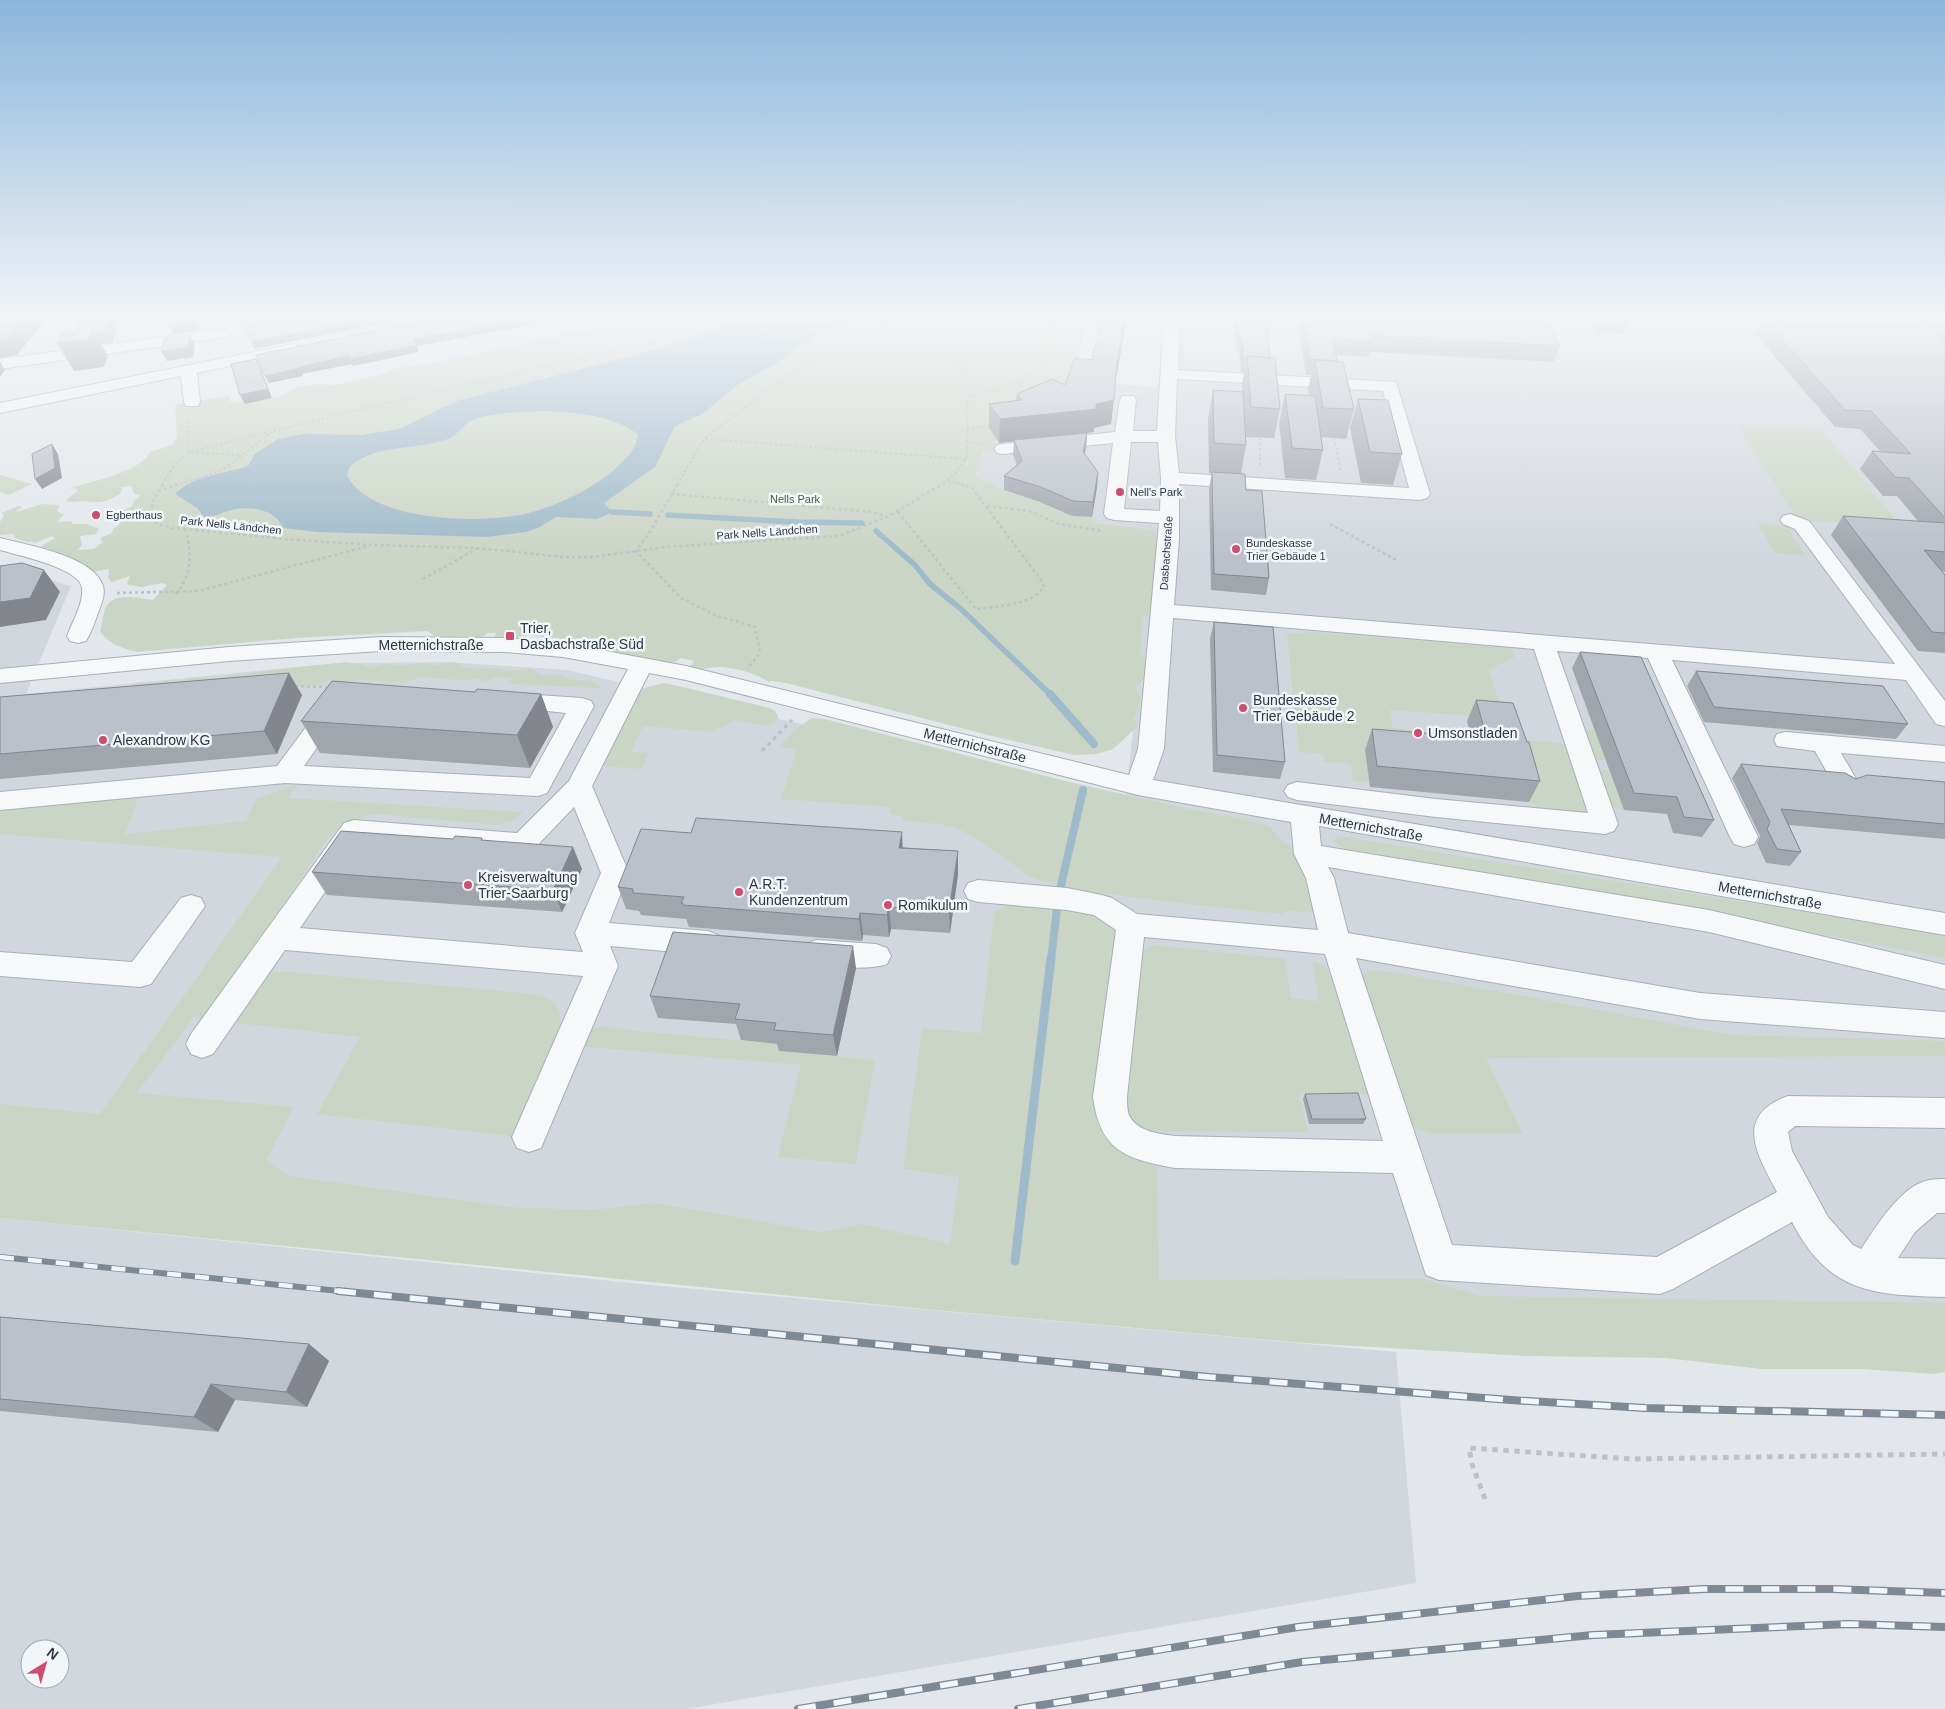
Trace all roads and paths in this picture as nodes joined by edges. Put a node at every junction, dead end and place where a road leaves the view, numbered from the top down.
1 (51, 398) edge
2 (192, 398) edge
3 (409, 398) edge
4 (757, 398) edge
5 (968, 398) edge
6 (1168, 398) edge
7 (1393, 398) edge
8 (1128, 400) dead end
9 (192, 402) joint
10 (0, 408) edge
11 (993, 426) edge
12 (967, 429) junction
13 (274, 430) junction
14 (1166, 436) junction
15 (1123, 437) junction
16 (1260, 438) edge
17 (1334, 438) edge
18 (704, 439) junction
19 (1002, 449) edge
20 (189, 452) junction
21 (240, 455) junction
22 (966, 459) junction
23 (1170, 478) junction
24 (948, 480) junction
25 (1260, 484) junction
26 (1344, 490) junction
27 (158, 492) junction
28 (671, 494) junction
29 (986, 506) junction
30 (898, 512) junction
31 (888, 517) junction
32 (1170, 518) junction
33 (1790, 520) dead end
34 (1330, 524) dead end
35 (186, 530) junction
36 (1108, 532) dead end
37 (0, 544) edge
38 (371, 545) junction
39 (478, 548) junction
40 (636, 551) junction
41 (1398, 561) dead end
42 (423, 579) dead end
43 (176, 594) junction
44 (92, 598) junction
45 (1162, 611) junction
46 (78, 636) dead end
47 (1543, 642) junction
48 (1657, 652) junction
49 (642, 664) junction
50 (744, 672) dead end
51 (1912, 673) junction
52 (0, 676) edge
53 (289, 686) edge
54 (346, 689) joint
55 (484, 699) edge
56 (794, 718) dead end
57 (1945, 718) edge
58 (1786, 740) dead end
59 (1823, 743) junction
60 (561, 745) junction
61 (599, 748) junction
62 (762, 751) dead end
63 (1945, 754) edge
64 (285, 774) junction
65 (1845, 782) edge
66 (579, 786) junction
67 (1138, 786) junction
68 (0, 801) edge
69 (1301, 803) junction
70 (1744, 837) dead end
71 (1308, 854) junction
72 (978, 891) dead end
73 (192, 906) dead end
74 (1945, 924) edge
75 (1131, 925) junction
76 (590, 933) junction
77 (278, 938) junction
78 (1336, 943) junction
79 (738, 945) edge
80 (787, 949) edge
81 (876, 956) dead end
82 (0, 964) edge
83 (602, 966) junction
84 (1945, 977) edge
85 (1945, 1025) edge
86 (202, 1044) dead end
87 (1945, 1114) edge
88 (529, 1137) dead end
89 (1405, 1157) junction
90 (1945, 1196) edge
91 (1799, 1200) junction
92 (1868, 1272) junction
93 (1945, 1278) edge
94 (1945, 1454) edge
95 (1486, 1499) dead end

1 - 10 street
2 - 9 street
3 - 13 path
4 - 18 path
5 - 12 path
6 - 14 street, Dasbachstraße
7 - 26 street
8 - 15 street
9 - 20 path
11 - 12 path
12 - 22 path
13 - 20 path
13 - 21 path
14 - 15 street
14 - 23 street, Dasbachstraße
15 - 19 street
15 - 32 street
16 - 25 path
17 - 26 path
18 - 22 path
18 - 28 path
20 - 21 path
20 - 27 path, Park Nells Ländchen
21 - 27 path
22 - 24 path, Park Nells Ländchen
23 - 25 street
23 - 32 street, Dasbachstraße
24 - 29 path
24 - 30 path, Park Nells Ländchen
25 - 26 street
27 - 35 path, Park Nells Ländchen
28 - 31 path
28 - 40 path
29 - 30 path
29 - 36 path
30 - 31 path, Park Nells Ländchen
31 - 40 path, Park Nells Ländchen
32 - 45 street, Dasbachstraße
33 - 51 street
34 - 41 path
35 - 38 path, Park Nells Ländchen
35 - 43 path
37 - 44 street
38 - 39 path, Park Nells Ländchen
38 - 43 path, Park Nells Ländchen
39 - 40 path, Park Nells Ländchen
39 - 42 path
40 - 50 path
43 - 44 path, Park Nells Ländchen
44 - 46 street
45 - 47 street
45 - 67 street, Dasbachstraße
47 - 48 street
47 - 69 street
48 - 51 street
48 - 70 street
49 - 52 street, Metternichstraße
49 - 61 street
49 - 67 street, Metternichstraße
51 - 57 street
53 - 54 path
54 - 64 street
55 - 60 street
56 - 62 path
58 - 59 street
59 - 63 street
59 - 65 street
60 - 61 street
60 - 64 street
61 - 66 street
64 - 68 street
66 - 76 street
66 - 77 street
67 - 69 street, Metternichstraße
69 - 71 street
69 - 74 street, Metternichstraße
71 - 78 street
71 - 84 street
72 - 75 street
73 - 82 street
75 - 78 street
75 - 89 street
76 - 79 street
76 - 83 street
77 - 83 street
77 - 86 street
78 - 85 street
78 - 89 street
80 - 81 street
83 - 88 street
87 - 91 street
89 - 91 street
90 - 92 street
91 - 92 street
92 - 93 street
94 - 95 path

